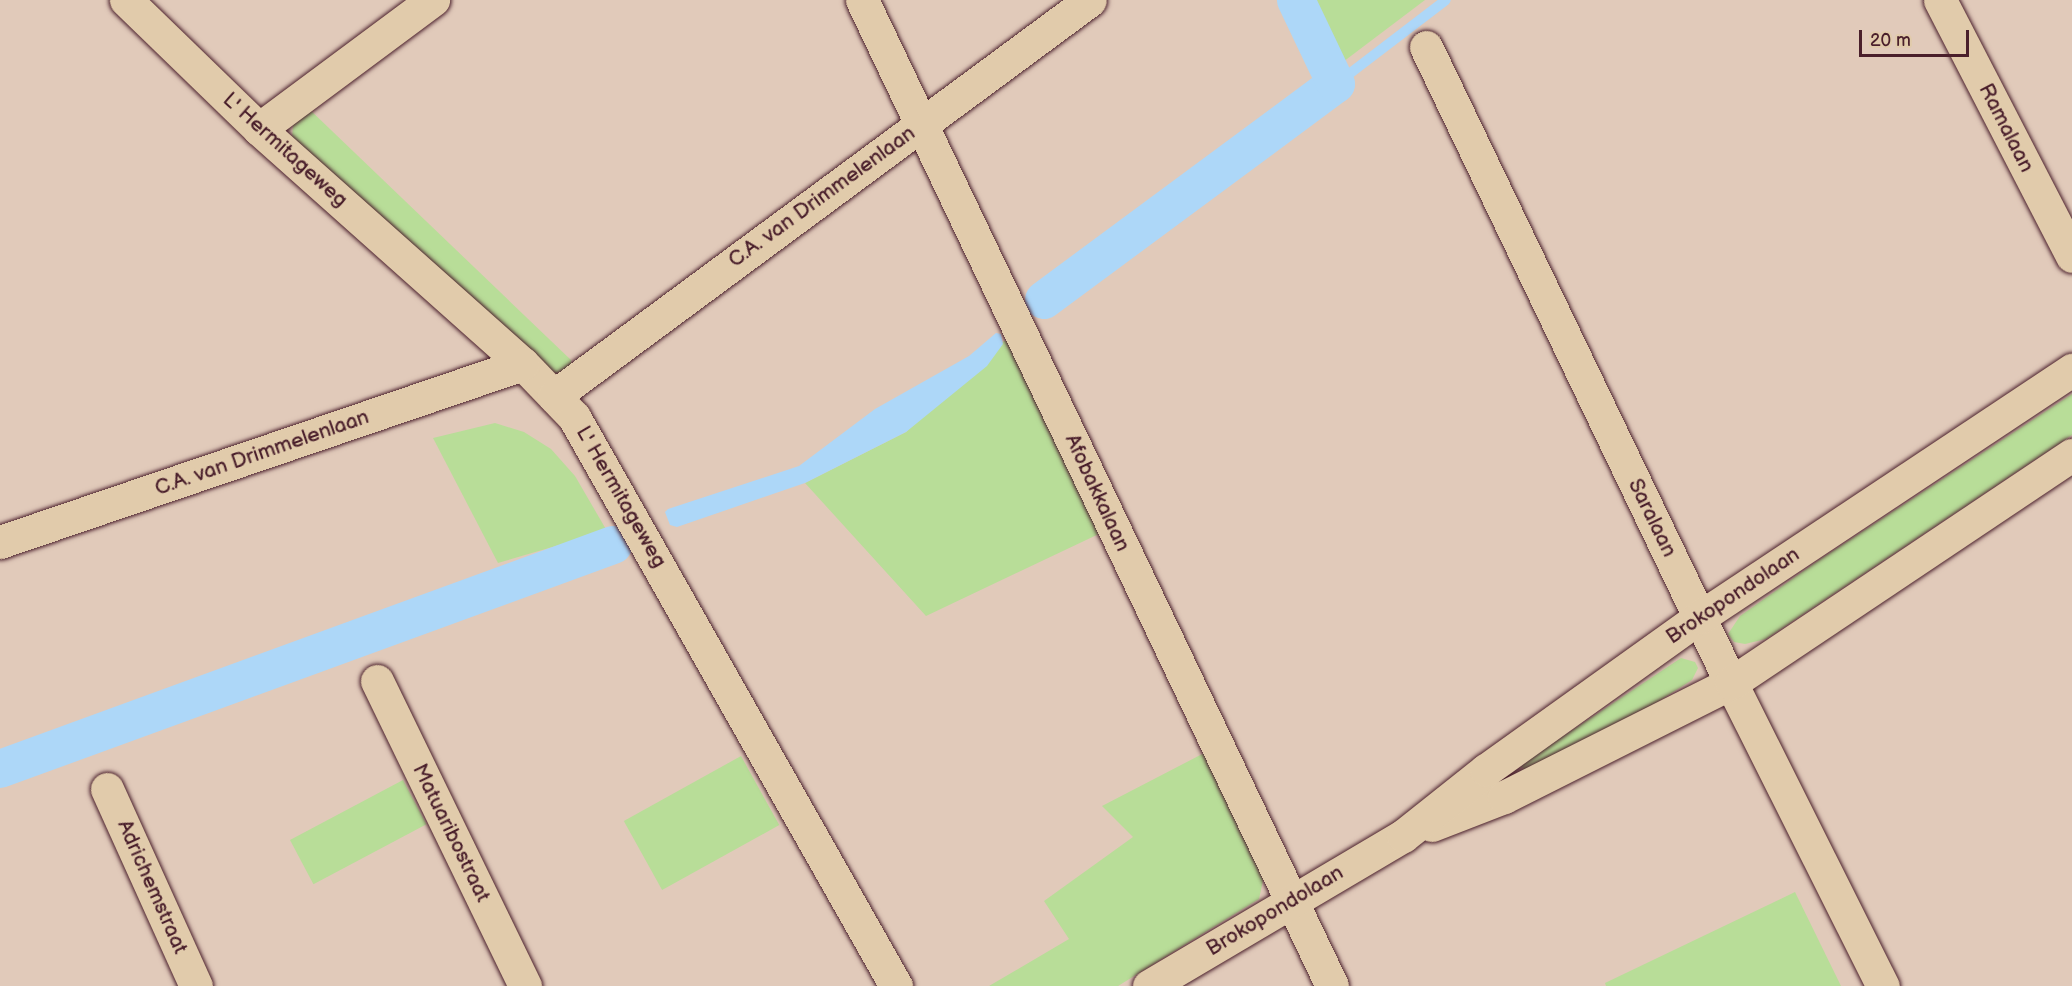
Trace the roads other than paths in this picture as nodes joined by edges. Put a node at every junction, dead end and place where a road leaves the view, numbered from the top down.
1 (126, 0) edge
2 (433, 0) edge
3 (862, 0) edge
4 (1090, 0) edge
5 (1940, 0) edge
6 (1426, 47) dead end
7 (921, 125) junction
8 (259, 129) junction
9 (2072, 256) edge
10 (523, 363) junction
11 (2072, 370) edge
12 (554, 396) junction
13 (2072, 455) edge
14 (0, 542) edge
15 (1700, 617) junction
16 (376, 681) dead end
17 (1731, 682) junction
18 (107, 789) dead end
19 (1403, 836) junction
20 (1291, 901) junction
21 (196, 986) edge
22 (525, 986) edge
23 (896, 986) edge
24 (1149, 986) edge
25 (1332, 986) edge
26 (1883, 986) edge

1 - 8 street, L' Hermitageweg
2 - 8 street
3 - 7 street, Afobakkalaan
4 - 7 street, C.A. van Drimmelenlaan
5 - 9 street, Ramalaan
6 - 15 street, Saralaan
7 - 12 street, C.A. van Drimmelenlaan
7 - 20 street, Afobakkalaan
8 - 10 street, L' Hermitageweg
10 - 12 street, L' Hermitageweg
10 - 14 street, C.A. van Drimmelenlaan
11 - 15 street, Brokopondolaan
12 - 23 street, L' Hermitageweg
13 - 17 street, Brokopondolaan
15 - 17 street, Saralaan
15 - 19 street, Brokopondolaan
16 - 22 street, Matuaribostraat
17 - 19 street, Brokopondolaan
17 - 26 street, Saralaan
18 - 21 street, Adrichemstraat
19 - 20 street, Brokopondolaan
20 - 24 street, Brokopondolaan
20 - 25 street, Afobakkalaan

